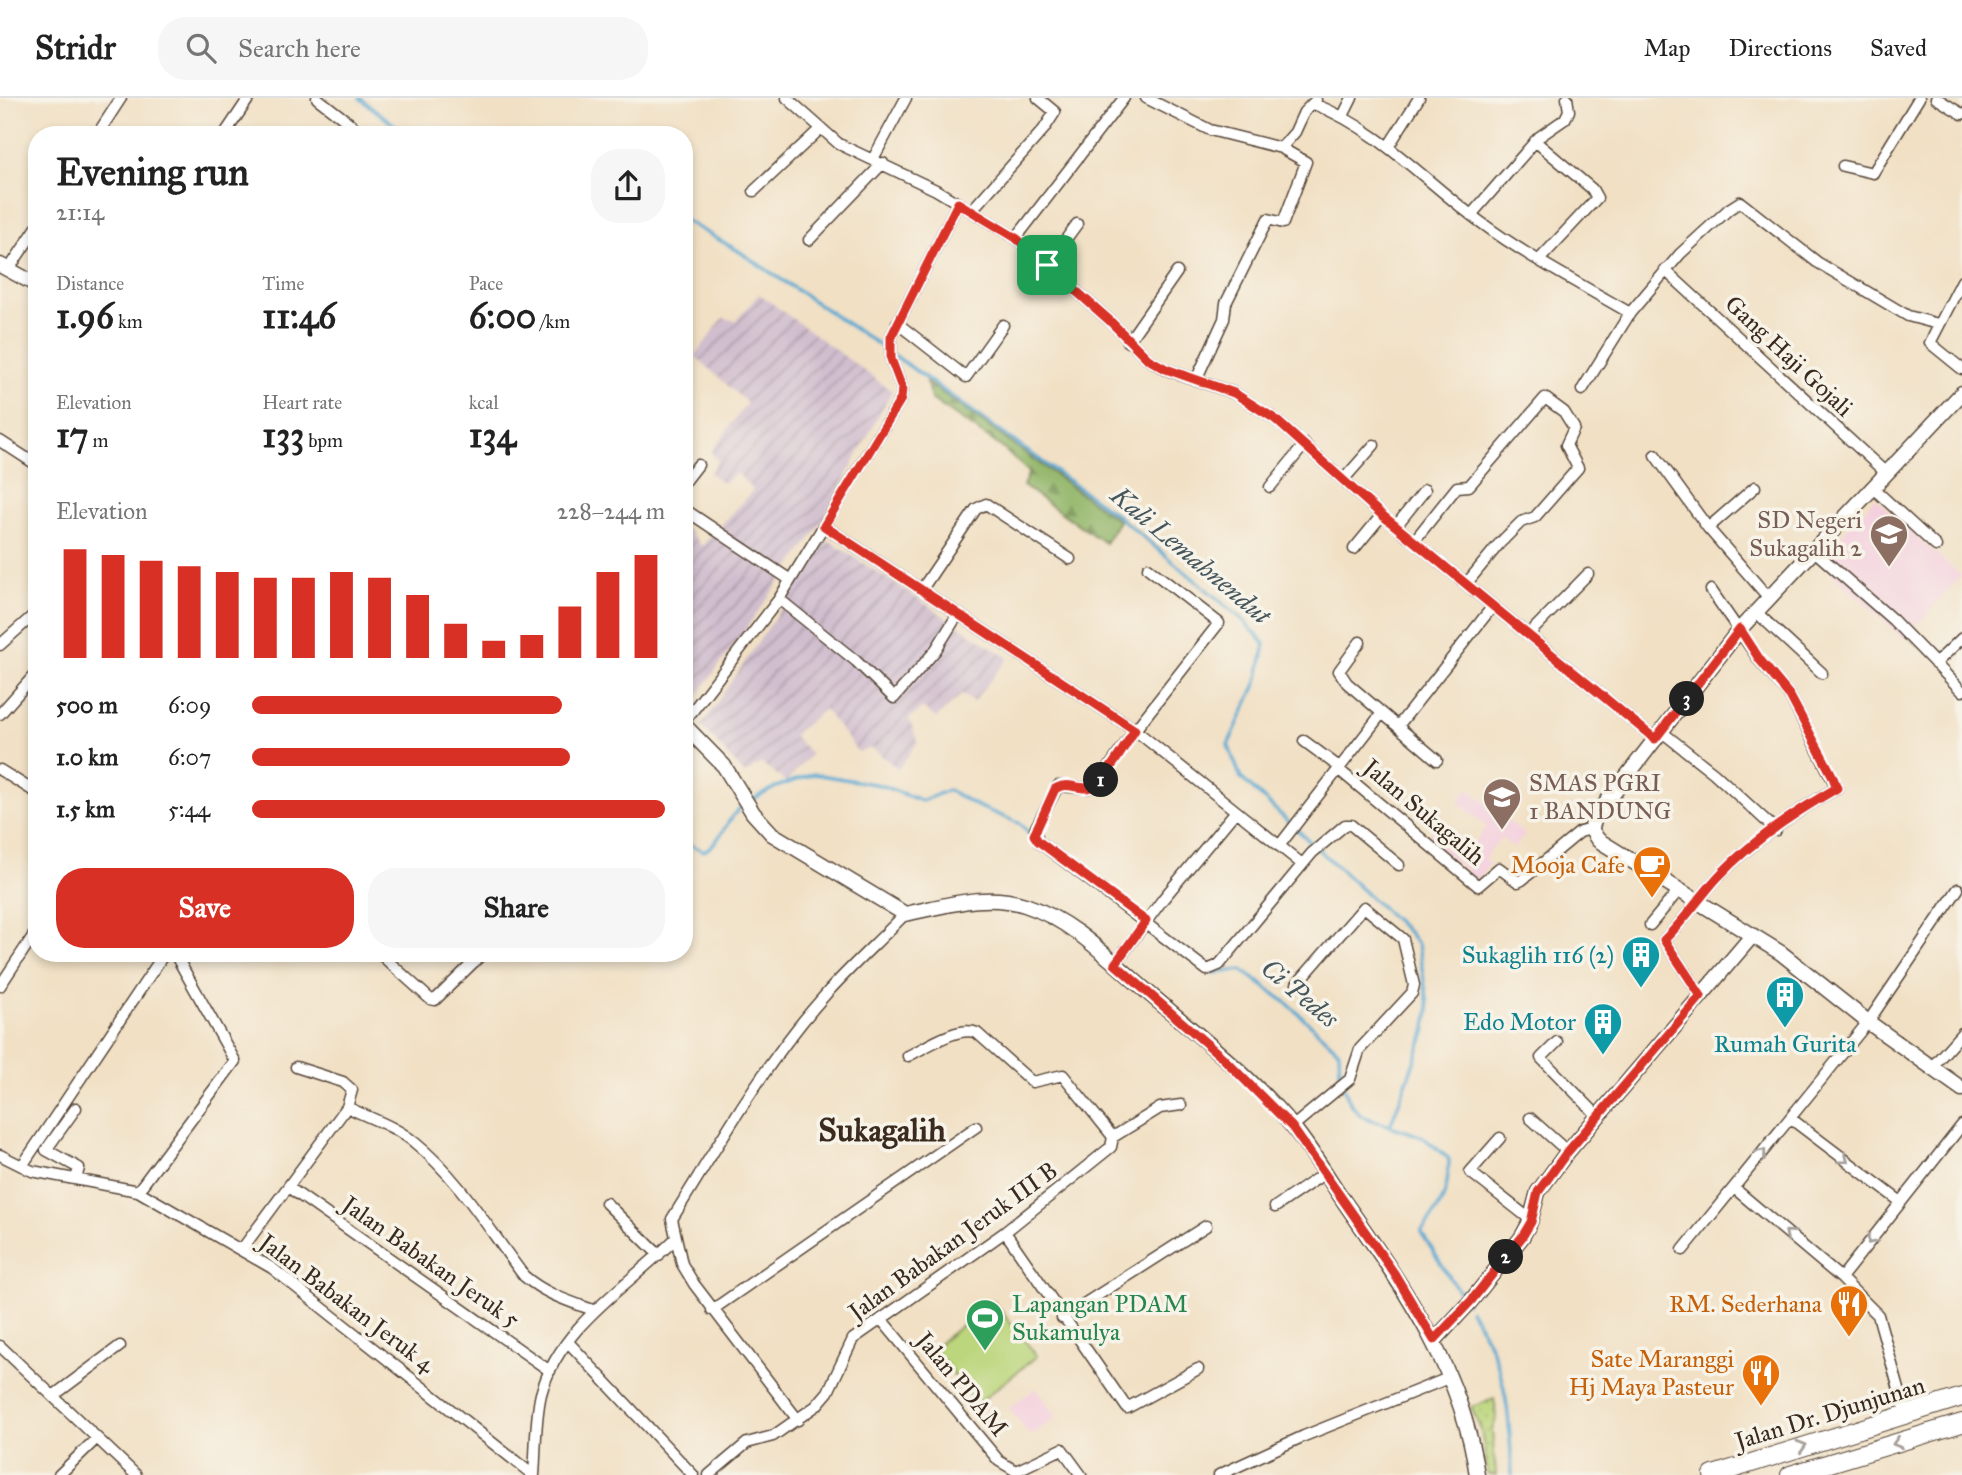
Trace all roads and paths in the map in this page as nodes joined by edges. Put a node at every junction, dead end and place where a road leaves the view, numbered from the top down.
1 (121, 98) edge
2 (249, 98) edge
3 (317, 98) edge
4 (906, 98) edge
5 (1038, 98) edge
6 (1124, 98) edge
7 (1146, 98) edge
8 (1352, 98) edge
9 (1419, 98) edge
10 (1567, 98) edge
11 (1919, 98) edge
12 (1936, 98) edge
13 (791, 99) edge
14 (1316, 101) edge
15 (1962, 114) edge
16 (1343, 116) junction
17 (103, 126) edge
18 (230, 126) edge
19 (354, 126) dead end
20 (820, 130) junction
21 (1535, 141) junction
22 (1388, 147) junction
23 (1281, 148) junction
24 (878, 161) junction
25 (1843, 166) dead end
26 (754, 191) dead end
27 (958, 203) junction
28 (971, 211) junction
29 (1471, 215) junction
30 (1077, 225) dead end
31 (28, 238) edge
32 (1016, 238) junction
33 (809, 240) dead end
34 (1539, 259) junction
35 (1047, 265) junction
36 (5, 267) edge
37 (1665, 270) junction
38 (1177, 272) dead end
39 (28, 280) edge
40 (1962, 281) edge
41 (1630, 313) junction
42 (897, 323) junction
43 (1938, 324) junction
44 (1003, 325) dead end
45 (1128, 342) junction
46 (1962, 369) edge
47 (1195, 380) junction
48 (1582, 390) dead end
49 (1962, 393) edge
50 (0, 441) edge
51 (1305, 444) junction
52 (1374, 444) dead end
53 (1655, 455) dead end
54 (28, 459) edge
55 (698, 465) dead end
56 (693, 471) edge
57 (1886, 473) junction
58 (1344, 479) junction
59 (1270, 487) dead end
60 (1755, 487) dead end
61 (1873, 488) junction
62 (1425, 490) dead end
63 (693, 515) edge
64 (1382, 515) junction
65 (824, 526) junction
66 (1396, 526) junction
67 (1708, 528) junction
68 (1414, 541) junction
69 (1936, 547) dead end
70 (1353, 548) dead end
71 (1812, 549) junction
72 (1070, 559) dead end
73 (1148, 568) dead end
74 (1588, 574) dead end
75 (789, 579) junction
76 (1466, 584) junction
77 (922, 589) junction
78 (1711, 590) dead end
79 (1768, 597) junction
80 (779, 599) junction
81 (1493, 607) junction
82 (1756, 612) junction
83 (958, 614) junction
84 (28, 620) edge
85 (1740, 629) junction
86 (1528, 634) junction
87 (1962, 638) edge
88 (1360, 642) dead end
89 (0, 645) edge
90 (1935, 664) junction
91 (1822, 673) dead end
92 (28, 682) edge
93 (1962, 691) edge
94 (693, 711) edge
95 (1382, 713) junction
96 (0, 714) edge
97 (1398, 726) junction
98 (1135, 730) junction
99 (693, 733) edge
100 (1659, 735) junction
101 (1304, 741) dead end
102 (1437, 760) dead end
103 (1339, 768) junction
104 (0, 770) edge
105 (28, 787) edge
106 (1236, 811) junction
107 (1591, 830) junction
108 (1776, 830) junction
109 (1279, 846) junction
110 (1302, 864) junction
111 (1399, 865) dead end
112 (1958, 889) dead end
113 (1679, 890) junction
114 (1698, 901) junction
115 (905, 915) junction
116 (1146, 921) junction
117 (1650, 925) dead end
118 (1752, 936) junction
119 (28, 944) edge
120 (159, 962) edge
121 (183, 962) edge
122 (389, 962) edge
123 (474, 962) edge
124 (1115, 964) junction
125 (1297, 984) dead end
126 (0, 986) edge
127 (1701, 996) junction
128 (1868, 1022) junction
129 (1962, 1033) edge
130 (1557, 1042) dead end
131 (908, 1056) dead end
132 (296, 1067) dead end
133 (1931, 1068) junction
134 (1962, 1089) edge
135 (1181, 1105) dead end
136 (347, 1107) junction
137 (76, 1108) dead end
138 (1598, 1116) junction
139 (1530, 1118) dead end
140 (1790, 1118) junction
141 (1962, 1125) edge
142 (1292, 1127) junction
143 (976, 1128) dead end
144 (1113, 1137) junction
145 (1500, 1138) dead end
146 (1568, 1152) junction
147 (0, 1154) edge
148 (22, 1166) junction
149 (1325, 1173) junction
150 (75, 1179) junction
151 (288, 1187) junction
152 (1734, 1188) junction
153 (138, 1191) junction
154 (1901, 1202) junction
155 (606, 1203) dead end
156 (1275, 1207) dead end
157 (1531, 1220) junction
158 (1206, 1226) dead end
159 (1005, 1233) junction
160 (674, 1240) junction
161 (242, 1249) junction
162 (1684, 1250) dead end
163 (659, 1255) junction
164 (1841, 1278) junction
165 (593, 1310) junction
166 (712, 1310) junction
167 (1062, 1318) junction
168 (881, 1319) junction
169 (1434, 1340) junction
170 (568, 1342) junction
171 (0, 1346) edge
172 (120, 1346) dead end
173 (1198, 1369) dead end
174 (550, 1371) junction
175 (1451, 1377) junction
176 (53, 1396) junction
177 (1962, 1397) edge
178 (1906, 1414) junction
179 (798, 1420) junction
180 (1962, 1423) edge
181 (97, 1438) junction
182 (59, 1475) edge
183 (136, 1475) edge
184 (533, 1475) edge
185 (693, 1475) edge
186 (709, 1475) edge
187 (1081, 1475) edge
188 (1219, 1475) edge
189 (1477, 1475) edge
190 (1713, 1475) edge
191 (1790, 1475) edge

1 - 17 street
2 - 18 street
3 - 19 street
4 - 24 street
5 - 28 street
6 - 32 street
7 - 23 street
8 - 16 street
9 - 22 street
10 - 21 street
11 - 25 street
12 - 15 street
13 - 20 street
14 - 16 street
14 - 23 street
16 - 22 street
20 - 24 street
20 - 26 street
21 - 29 street
21 - 34 street
22 - 29 street
23 - 47 street
24 - 27 street
24 - 33 street
27 - 28 street
27 - 42 street
28 - 32 street
29 - 34 street
30 - 35 street
31 - 36 street
32 - 35 street
34 - 41 street
35 - 45 street
36 - 39 street
37 - 41 street
37 - 43 street
37 - 57 street, Gang Haji Gojali
38 - 45 street
40 - 43 street
41 - 48 street
42 - 44 street
42 - 65 street
43 - 46 street
45 - 47 street
47 - 51 street
49 - 57 street, Jalan Sukagalih
50 - 54 street
51 - 58 street
51 - 59 street
52 - 58 street
53 - 67 street
55 - 56 street
57 - 61 street, Jalan Sukagalih
58 - 64 street
60 - 67 street
61 - 69 street
61 - 71 street, Jalan Sukagalih
62 - 66 street
63 - 75 street
64 - 66 street
64 - 70 street
65 - 75 street
65 - 77 street
66 - 68 street
67 - 79 street
68 - 76 street
68 - 76 street
71 - 79 street, Jalan Sukagalih
71 - 90 street
72 - 77 street
73 - 98 street
74 - 86 street
75 - 80 street
76 - 81 street
77 - 83 street
78 - 85 street
79 - 82 street, Jalan Sukagalih
80 - 83 street
80 - 94 street
81 - 86 street
81 - 97 street
82 - 85 street, Jalan Sukagalih
82 - 91 street
83 - 98 street
84 - 89 street
85 - 100 street, Jalan Sukagalih
85 - 108 street
86 - 100 street
87 - 90 street
88 - 95 street
90 - 93 street
92 - 96 street
95 - 97 street
95 - 103 street
97 - 102 street
98 - 106 street
98 - 116 street
99 - 115 street
100 - 107 street, Jalan Sukagalih
100 - 108 street
101 - 103 street
103 - 107 street, Jalan Sukagalih
103 - 109 street
104 - 105 street
106 - 109 street
106 - 116 street
107 - 113 street
108 - 114 street
109 - 110 street
110 - 111 street
110 - 116 street
112 - 128 street
113 - 114 street
113 - 117 street
114 - 118 street
114 - 127 street
115 - 124 street
115 - 160 street
116 - 124 street
118 - 127 street
118 - 128 street
119 - 126 street
120 - 148 street
121 - 153 street
122 - 123 street
124 - 142 street
125 - 142 street
127 - 138 street
128 - 133 street
128 - 140 street
129 - 133 street
130 - 138 street
131 - 144 street
132 - 136 street
133 - 134 street
135 - 144 street
136 - 151 street
136 - 165 street
137 - 150 street
138 - 146 street
139 - 146 street
152 -> 140 street
140 -> 154 street
141 - 154 street
142 - 149 street
143 - 166 street
144 - 159 street, Jalan Babakan Jeruk III B
145 - 157 street
146 - 157 street
147 - 148 street, Jalan Babakan Jeruk 4
148 - 150 street, Jalan Babakan Jeruk 4
149 - 156 street
149 - 169 street
150 - 153 street, Jalan Babakan Jeruk 4
151 - 161 street
151 - 174 street, Jalan Babakan Jeruk 5
152 - 162 street
164 -> 152 street
153 - 161 street, Jalan Babakan Jeruk 4
154 -> 164 street
155 - 163 street
157 - 169 street
158 - 167 street
159 - 167 street
159 - 168 street, Jalan Babakan Jeruk III B
160 - 163 street
160 - 166 street
161 - 184 street, Jalan Babakan Jeruk 4
163 - 165 street
164 - 178 street
165 - 170 street
166 - 179 street
167 - 173 street
168 - 179 street, Jalan Babakan Jeruk III B
168 - 187 street, Jalan PDAM
169 - 175 street
170 - 174 street
170 - 185 street
171 - 176 street
172 - 176 street
174 - 184 street
175 - 188 street
175 - 189 street
176 - 181 street
177 - 178 highway, Jalan Dr. Djunjunan
190 -> 178 highway, Jalan Dr. Djunjunan
179 - 186 street, Jalan Babakan Jeruk III B
180 -> 191 highway, Jalan Dr. Djunjunan
181 - 182 street
181 - 183 street

